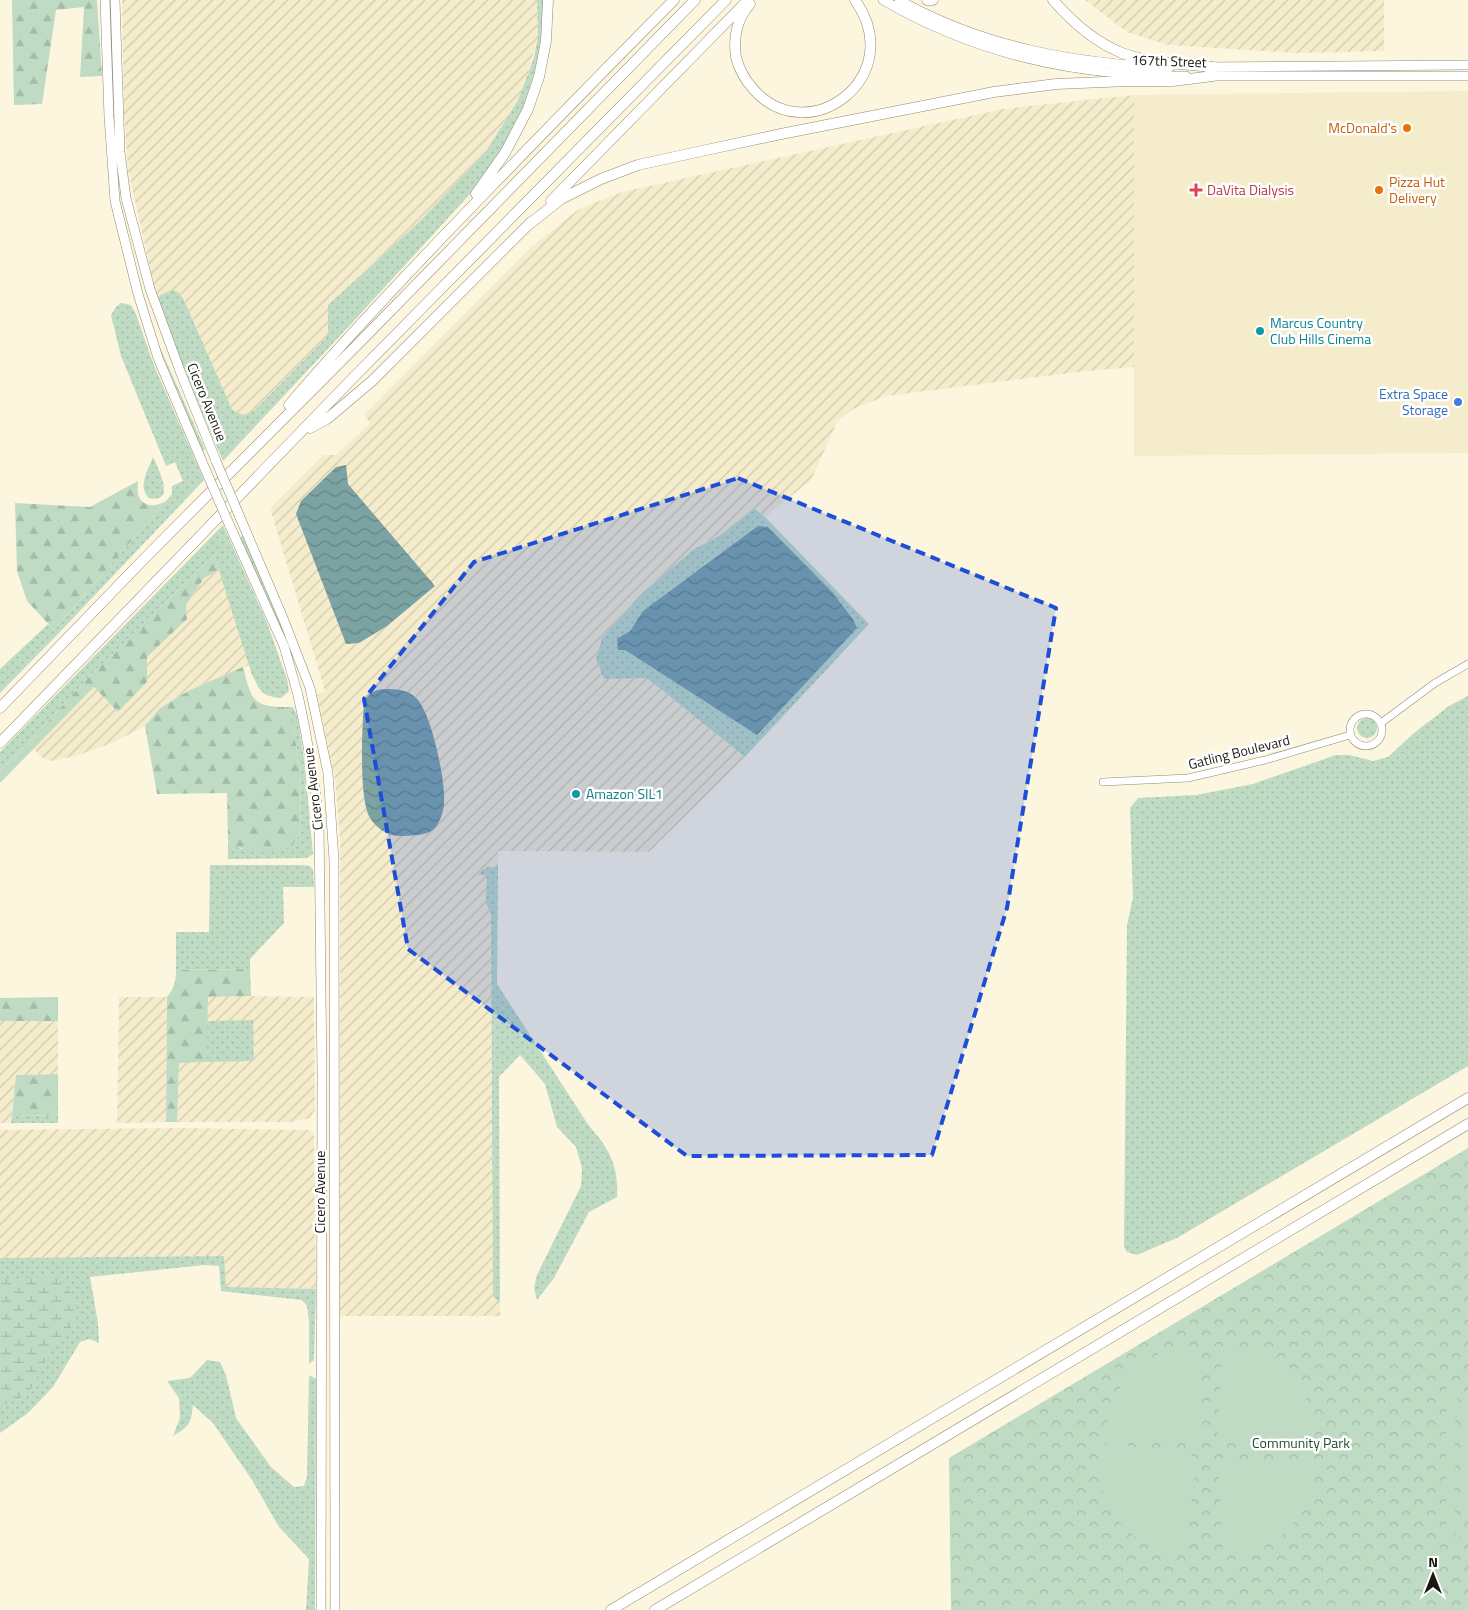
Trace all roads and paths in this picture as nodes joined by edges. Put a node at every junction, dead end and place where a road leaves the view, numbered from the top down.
1 (105, 0) edge
2 (115, 0) edge
3 (548, 0) edge
4 (674, 0) edge
5 (695, 0) edge
6 (726, 0) edge
7 (748, 0) edge
8 (754, 0) edge
9 (855, 0) edge
10 (883, 0) edge
11 (899, 0) edge
12 (927, 0) edge
13 (933, 0) edge
14 (1053, 0) edge
15 (1468, 65) edge
16 (1213, 71) junction
17 (1468, 76) edge
18 (527, 226) junction
19 (434, 245) junction
20 (150, 289) junction
21 (138, 294) junction
22 (300, 434) junction
23 (232, 470) junction
24 (1468, 664) edge
25 (0, 708) edge
26 (1381, 723) junction
27 (1350, 735) junction
28 (0, 743) edge
29 (1103, 782) dead end
30 (1468, 1098) edge
31 (1468, 1124) edge
32 (321, 1265) junction
33 (334, 1265) junction
34 (321, 1610) edge
35 (335, 1610) edge
36 (611, 1610) edge
37 (655, 1610) edge

1 - 21 main road, Cicero Avenue
2 - 20 main road, Cicero Avenue
3 - 19 highway
4 - 19 highway
5 - 23 highway
6 - 22 highway
7 - 18 highway
8 - 9 highway
10 - 16 main road, 167th Street
11 - 16 main road, 167th Street
12 - 13 highway
14 - 16 highway
15 - 16 main road, 167th Street
16 - 17 main road, 167th Street
16 - 18 highway
18 - 22 highway
19 - 23 highway
20 - 21 main road
20 - 33 main road, Cicero Avenue, bridge
21 - 32 main road, Cicero Avenue, bridge
22 - 28 highway
23 - 25 highway
24 - 26 street
26 - 27 street
26 - 27 street
27 - 29 street, Gatling Boulevard
30 - 36 highway
31 - 37 highway
32 - 33 main road
32 - 34 main road, Cicero Avenue
33 - 35 main road, Cicero Avenue

